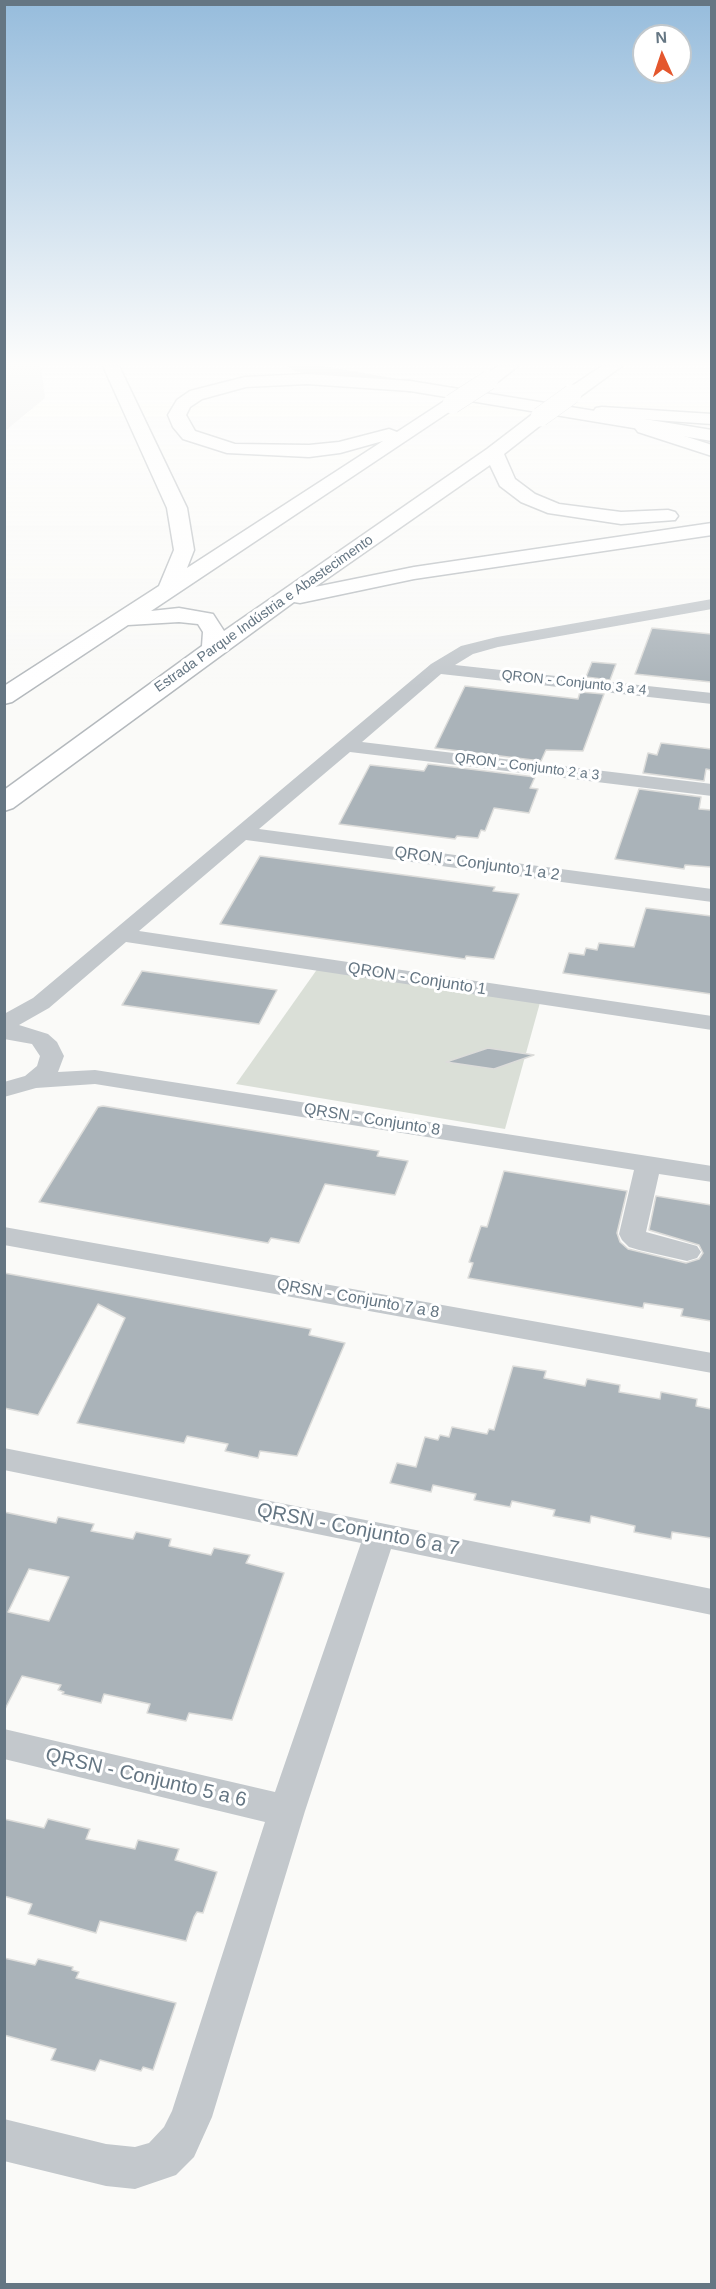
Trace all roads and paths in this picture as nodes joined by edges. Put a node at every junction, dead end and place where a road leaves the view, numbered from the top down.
1 (161, 473) edge
2 (347, 473) edge
3 (465, 473) edge
4 (503, 473) edge
5 (691, 513) dead end
6 (711, 529) edge
7 (168, 590) junction
8 (280, 601) junction
9 (711, 604) edge
10 (647, 614) junction
11 (125, 619) junction
12 (711, 621) edge
13 (213, 649) junction
14 (437, 668) junction
15 (4, 697) edge
16 (711, 699) edge
17 (343, 745) junction
18 (711, 790) edge
19 (4, 803) edge
20 (242, 833) junction
21 (711, 896) edge
22 (122, 935) junction
23 (41, 1003) junction
24 (711, 1023) edge
25 (4, 1024) edge
26 (4, 1032) edge
27 (46, 1047) junction
28 (95, 1077) junction
29 (34, 1081) junction
30 (5, 1090) edge
31 (648, 1164) junction
32 (711, 1174) edge
33 (4, 1236) edge
34 (687, 1252) dead end
35 (711, 1363) edge
36 (4, 1458) edge
37 (380, 1534) junction
38 (711, 1602) edge
39 (4, 1744) edge
40 (287, 1811) junction
41 (4, 2140) edge

1 - 7 main road
2 - 7 main road
3 - 8 main road, Estrada Parque Indústria e Abastecimento
4 - 5 main road
6 - 8 main road
7 - 11 main road
8 - 13 main road, Estrada Parque Indústria e Abastecimento
9 - 10 street
10 - 12 street
10 - 14 street
11 - 13 main road
11 - 15 main road
13 - 19 main road, Estrada Parque Indústria e Abastecimento
14 - 16 street, QRON - Conjunto 3 a 4
14 - 17 street
17 - 18 street, QRON - Conjunto 2 a 3
17 - 20 street
20 - 21 street, QRON - Conjunto 1 a 2
20 - 22 street
22 - 23 street
22 - 24 street, QRON - Conjunto 1
23 - 25 street
23 - 27 street
26 - 27 street, QRSN - Conjunto 8
27 - 28 street, QRSN - Conjunto 8
27 - 29 street
28 - 29 street, QRSN - Conjunto 8
28 - 31 street, QRSN - Conjunto 8
29 - 30 street, QRSN - Conjunto 8
31 - 32 street, QRSN - Conjunto 8
31 - 34 street
33 - 35 street, QRSN - Conjunto 7 a 8
36 - 37 street, QRSN - Conjunto 6 a 7
37 - 38 street, QRSN - Conjunto 6 a 7
37 - 40 street
39 - 40 street, QRSN - Conjunto 5 a 6
40 - 41 street

